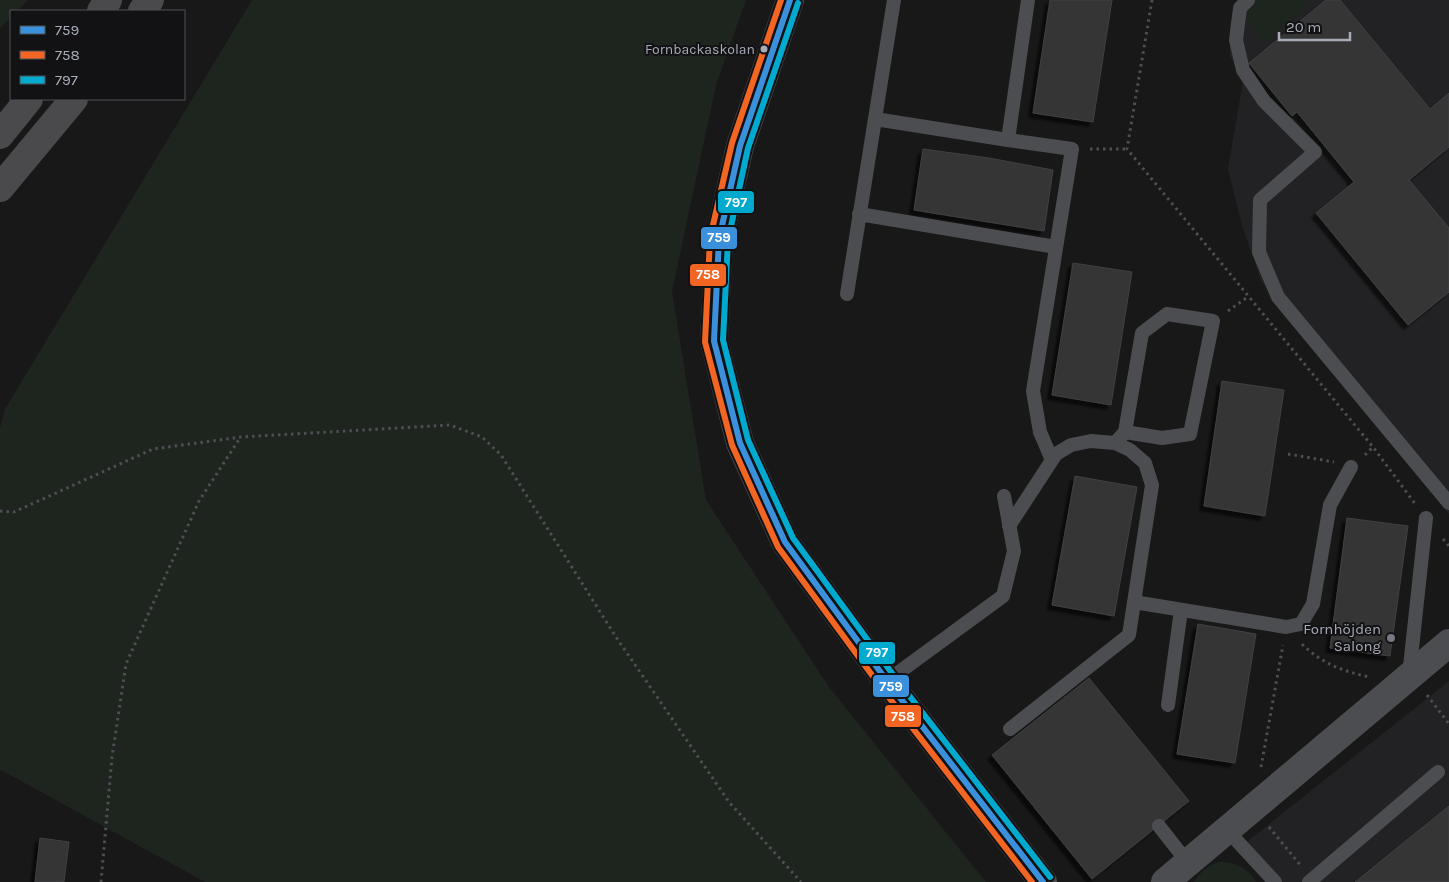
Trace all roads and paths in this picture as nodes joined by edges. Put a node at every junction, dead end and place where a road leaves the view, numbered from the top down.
1 (790, 0) edge
2 (894, 0) edge
3 (1028, 0) edge
4 (1248, 0) edge
5 (29, 100) edge
6 (73, 100) edge
7 (874, 119) junction
8 (0, 135) edge
9 (1008, 140) junction
10 (1072, 148) junction
11 (1127, 149) dead end
12 (0, 188) edge
13 (859, 214) junction
14 (1056, 247) junction
15 (846, 294) dead end
16 (1249, 296) dead end
17 (1213, 321) junction
18 (1125, 432) junction
19 (241, 438) junction
20 (1115, 443) junction
21 (1288, 454) dead end
22 (1052, 460) junction
23 (1350, 468) joint
24 (1004, 496) dead end
25 (1449, 502) edge
26 (0, 511) edge
27 (1426, 518) dead end
28 (1009, 526) junction
29 (1134, 602) junction
30 (1181, 610) junction
31 (1286, 627) junction
32 (1449, 643) edge
33 (887, 681) junction
34 (1409, 685) junction
35 (1168, 705) dead end
36 (1449, 724) edge
37 (1010, 729) dead end
38 (1260, 770) dead end
39 (1438, 772) dead end
40 (1253, 808) junction
41 (1159, 826) dead end
42 (1227, 830) junction
43 (1188, 863) junction
44 (1311, 881) edge
45 (101, 882) edge
46 (801, 882) edge
47 (1043, 882) edge
48 (1165, 882) edge
49 (1275, 882) edge

1 - 33 street
2 - 7 lane
3 - 9 lane
4 - 25 lane
5 - 8 highway
6 - 12 highway
7 - 9 lane
7 - 13 lane
9 - 10 lane
10 - 11 path
10 - 14 lane
13 - 14 lane
13 - 15 lane
14 - 22 lane
16 - 17 path
17 - 18 lane
17 - 18 lane
18 - 20 lane
19 - 26 path
19 - 45 path
19 - 46 path
20 - 22 lane
20 - 29 lane
21 - 23 path
22 - 28 lane
23 - 31 lane
24 - 28 lane
27 - 34 lane
28 - 33 lane
29 - 30 lane
29 - 37 lane
30 - 31 lane
30 - 35 lane
31 - 34 path
31 - 38 path
32 - 34 street
33 - 47 street
34 - 36 path
34 - 40 street
39 - 44 lane
40 - 42 street
40 - 44 path
41 - 43 lane
42 - 43 street
42 - 49 lane
43 - 48 street

